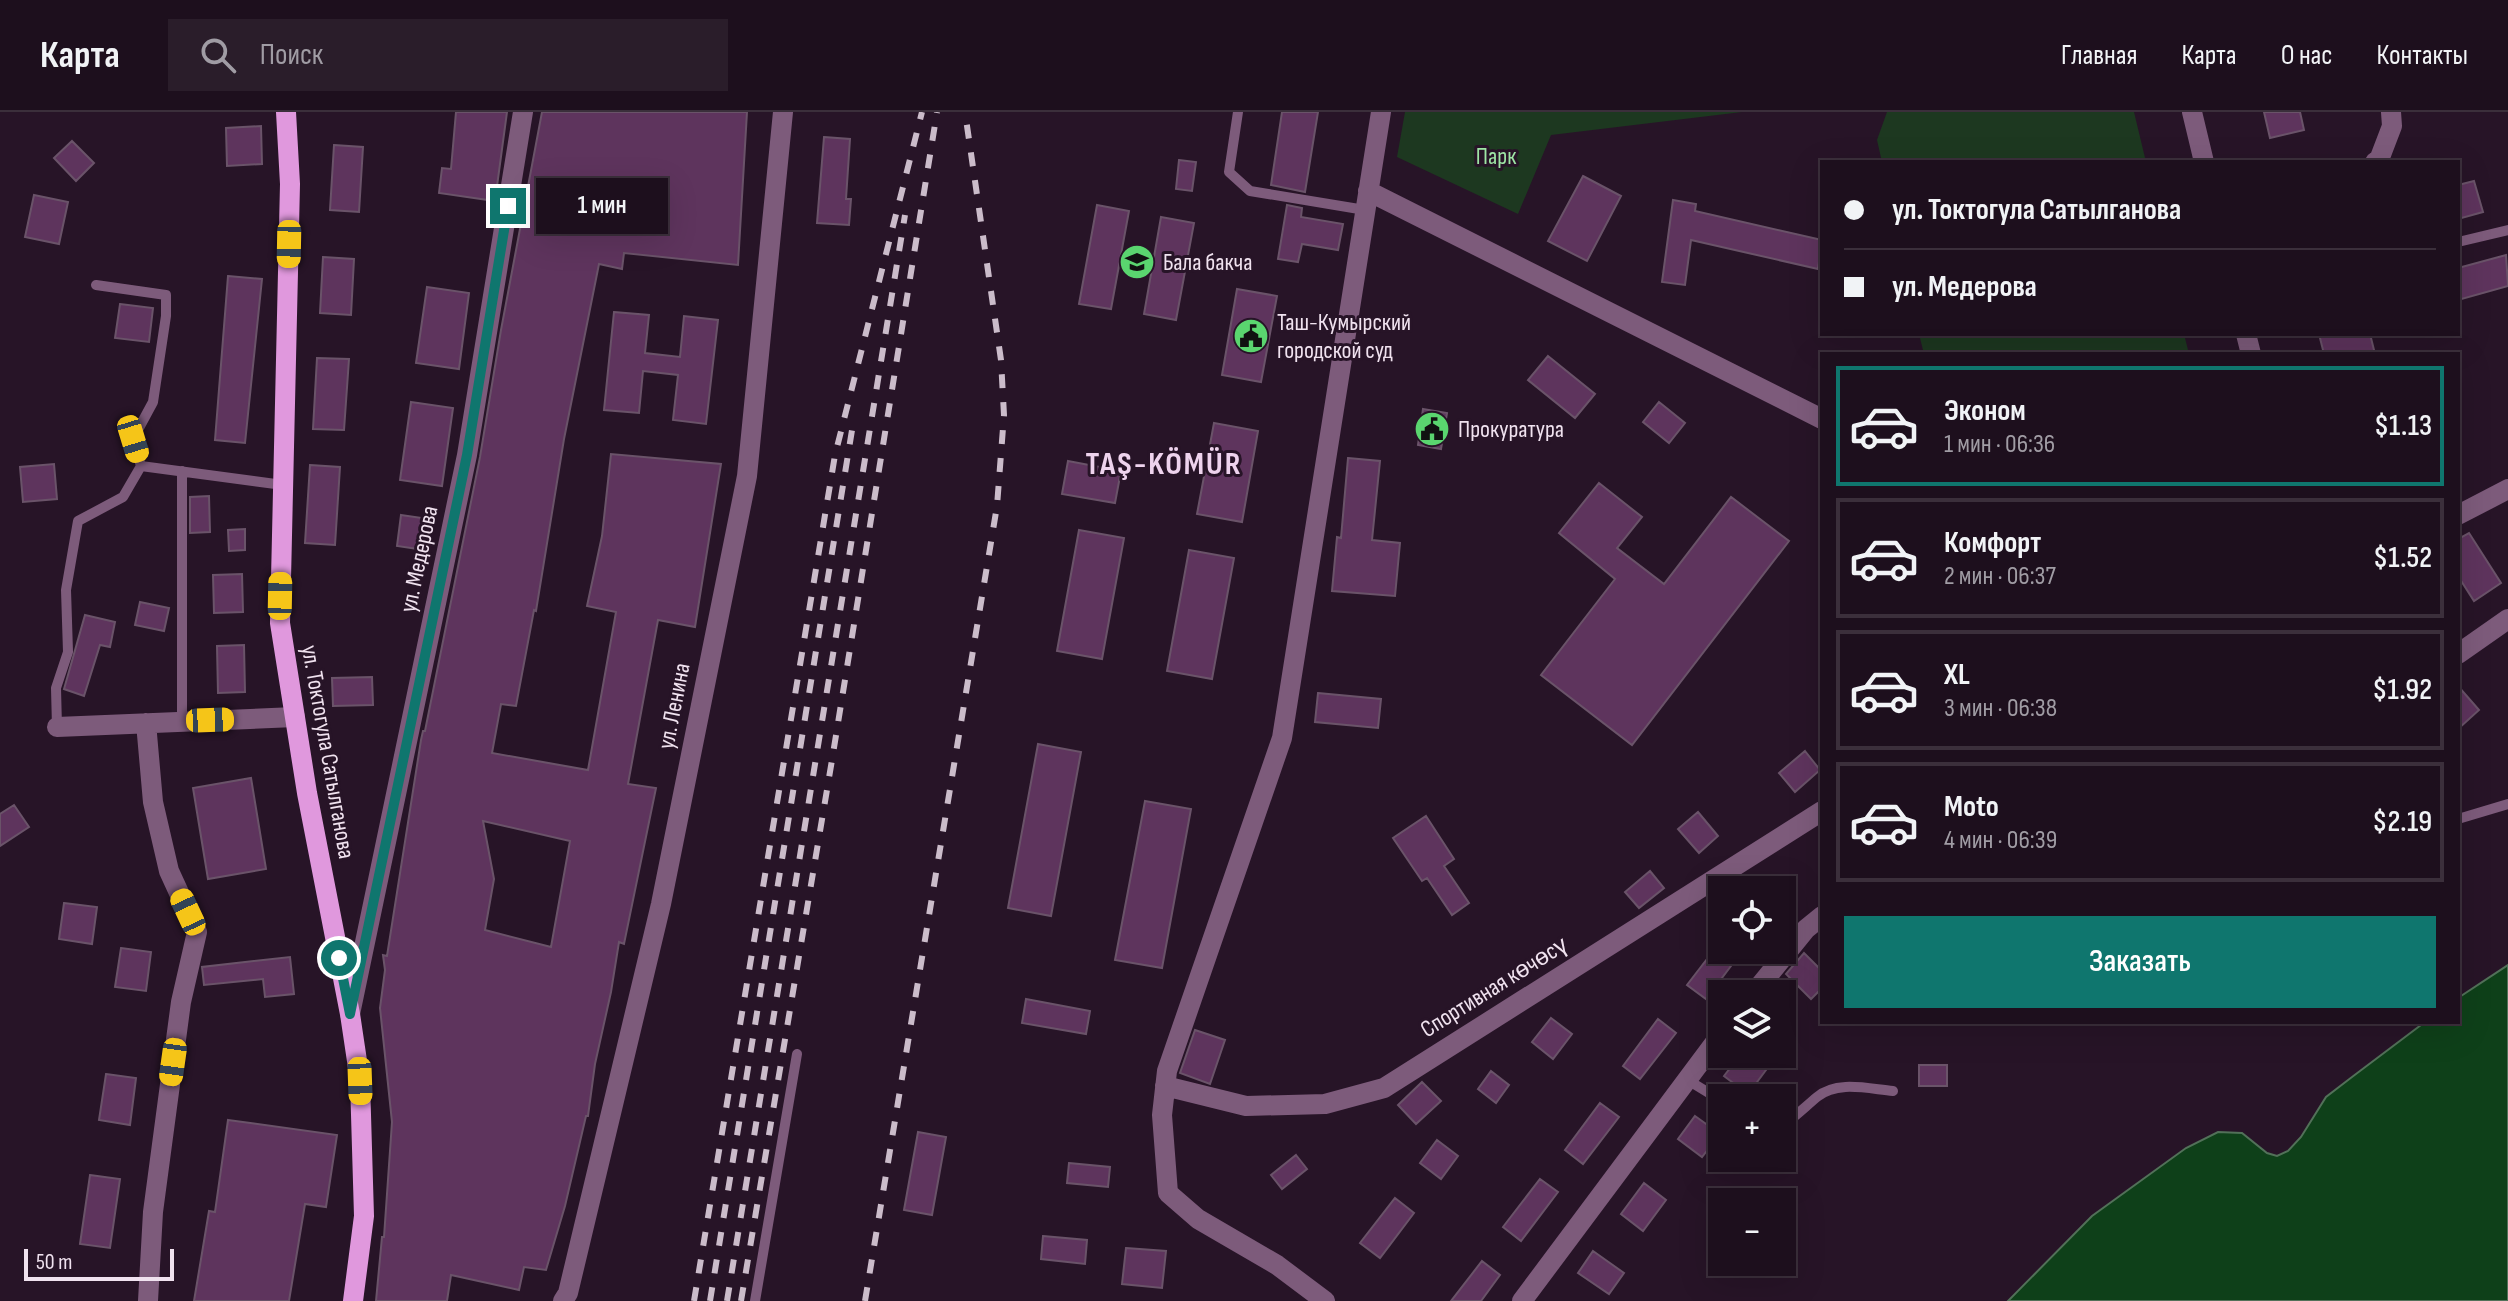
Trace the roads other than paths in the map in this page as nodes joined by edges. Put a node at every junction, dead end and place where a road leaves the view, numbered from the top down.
1 (286, 112) edge
2 (523, 112) edge
3 (783, 112) edge
4 (1238, 112) edge
5 (1381, 112) edge
6 (2192, 112) edge
7 (2391, 112) edge
8 (2204, 160) edge
9 (2379, 160) edge
10 (1366, 200) junction
11 (2508, 230) edge
12 (2460, 242) edge
13 (96, 285) dead end
14 (1820, 418) edge
15 (141, 466) junction
16 (182, 471) junction
17 (283, 485) junction
18 (2508, 489) edge
19 (2460, 514) edge
20 (2508, 619) edge
21 (2460, 653) edge
22 (295, 717) junction
23 (182, 722) junction
24 (146, 723) junction
25 (57, 727) joint
26 (2508, 804) edge
27 (1820, 812) edge
28 (2460, 818) edge
29 (1820, 918) edge
30 (1764, 980) edge
31 (350, 1014) junction
32 (1708, 1051) edge
33 (797, 1054) dead end
34 (1686, 1079) junction
35 (1165, 1086) junction
36 (1893, 1091) dead end
37 (1708, 1092) edge
38 (1796, 1116) edge
39 (148, 1301) edge
40 (353, 1301) edge
41 (563, 1301) edge
42 (755, 1301) edge
43 (1325, 1301) edge
44 (1522, 1301) edge

1 - 17 main road, ул. Токтогула Сатылганова
2 - 31 street, ул. Медерова
3 - 41 street, ул. Ленина
4 - 10 lane
5 - 10 street
6 - 8 street
7 - 9 street
10 - 14 street
10 - 35 street
11 - 12 lane
13 - 15 lane
15 - 16 lane
15 - 25 lane
16 - 17 lane
16 - 23 lane
17 - 22 main road, ул. Токтогула Сатылганова
18 - 19 street
20 - 21 street
22 - 23 street
22 - 31 main road, ул. Токтогула Сатылганова
23 - 24 street
24 - 25 street
24 - 39 street
26 - 28 lane
27 - 35 street, Спортивная көчөсү
29 - 30 street
31 - 40 main road, ул. Токтогула Сатылганова
32 - 34 street
33 - 42 lane
34 - 37 lane
34 - 44 street
35 - 43 street
36 - 38 lane

